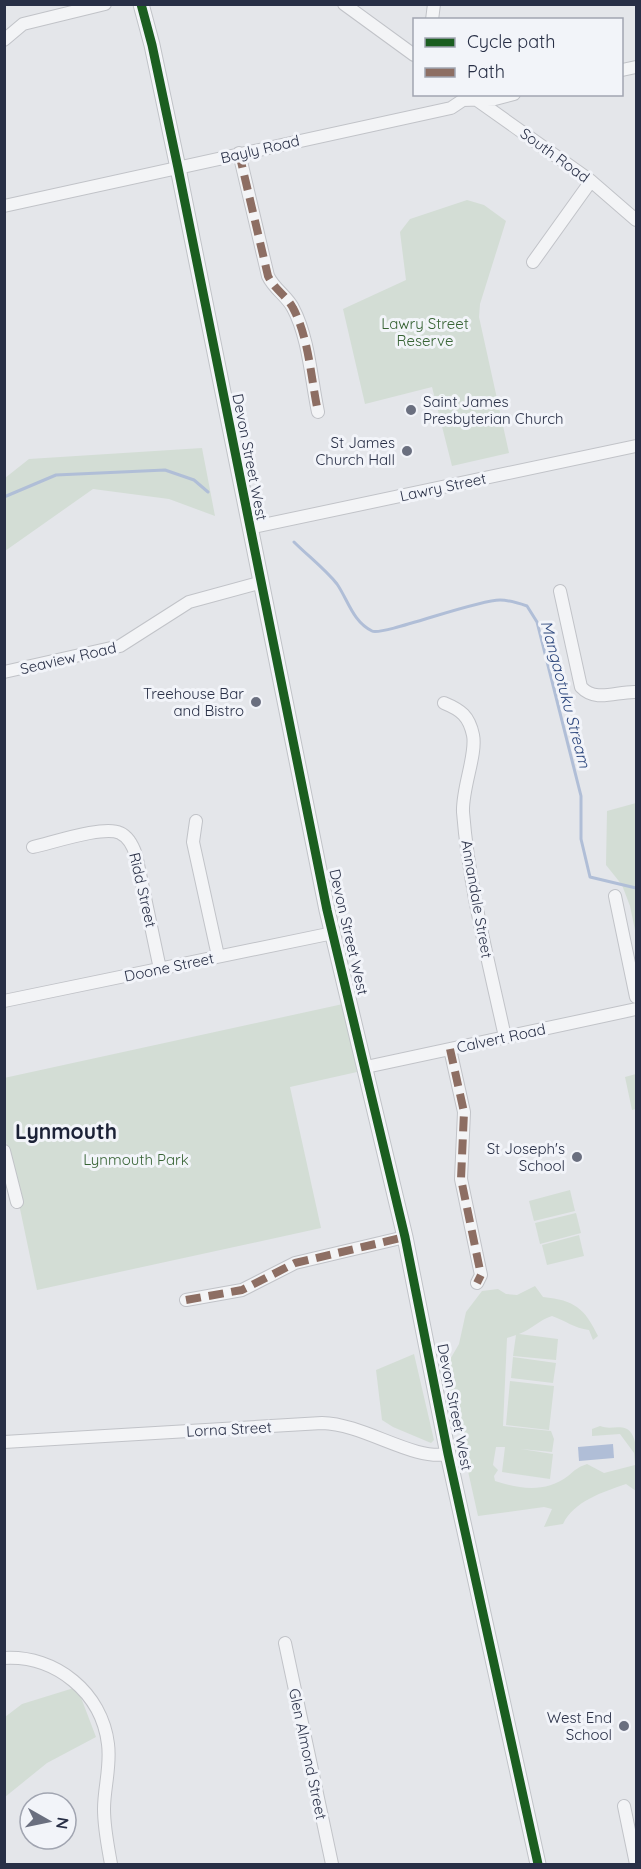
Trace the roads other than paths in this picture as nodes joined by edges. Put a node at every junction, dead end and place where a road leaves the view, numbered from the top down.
1 (105, 4) edge
2 (141, 4) edge
3 (344, 4) edge
4 (4, 40) edge
5 (413, 54) edge
6 (474, 97) edge
7 (239, 153) junction
8 (178, 168) junction
9 (591, 180) junction
10 (4, 206) edge
11 (636, 220) edge
12 (533, 262) dead end
13 (318, 412) dead end
14 (636, 446) edge
15 (249, 528) junction
16 (259, 583) junction
17 (560, 591) dead end
18 (4, 672) edge
19 (636, 692) edge
20 (444, 703) dead end
21 (196, 820) dead end
22 (33, 847) dead end
23 (615, 896) dead end
24 (333, 933) junction
25 (218, 956) junction
26 (160, 969) junction
27 (636, 997) edge
28 (4, 1001) edge
29 (636, 1009) edge
30 (505, 1037) junction
31 (450, 1049) junction
32 (366, 1067) junction
33 (4, 1151) edge
34 (17, 1202) dead end
35 (405, 1238) junction
36 (477, 1283) dead end
37 (186, 1299) dead end
38 (4, 1442) edge
39 (448, 1454) junction
40 (285, 1643) dead end
41 (4, 1658) edge
42 (624, 1806) dead end
43 (111, 1864) edge
44 (332, 1864) edge
45 (538, 1864) edge
46 (636, 1864) edge

1 - 4 street
2 - 8 main road, Devon Street West
3 - 5 street
6 - 7 street, Bayly Road
6 - 9 street, South Road
7 - 8 street, Bayly Road
7 - 13 street
8 - 10 street, Bayly Road
8 - 15 main road, Devon Street West
9 - 11 street, South Road
9 - 12 street
14 - 15 street, Lawry Street
15 - 16 main road, Devon Street West
16 - 18 street, Seaview Road
16 - 24 main road, Devon Street West
17 - 19 street
20 - 30 street, Annandale Street
21 - 25 street
22 - 26 street, Ridd Street
23 - 27 street
24 - 25 street, Doone Street
24 - 32 main road, Devon Street West
25 - 26 street, Doone Street
26 - 28 street, Doone Street
29 - 30 street, Calvert Road
30 - 31 street, Calvert Road
31 - 32 street, Calvert Road
31 - 36 street
32 - 35 main road, Devon Street West
33 - 34 street
35 - 37 street
35 - 39 main road, Devon Street West
38 - 39 street, Lorna Street
39 - 45 main road, Devon Street West
40 - 44 street, Glen Almond Street
41 - 43 street
42 - 46 street

